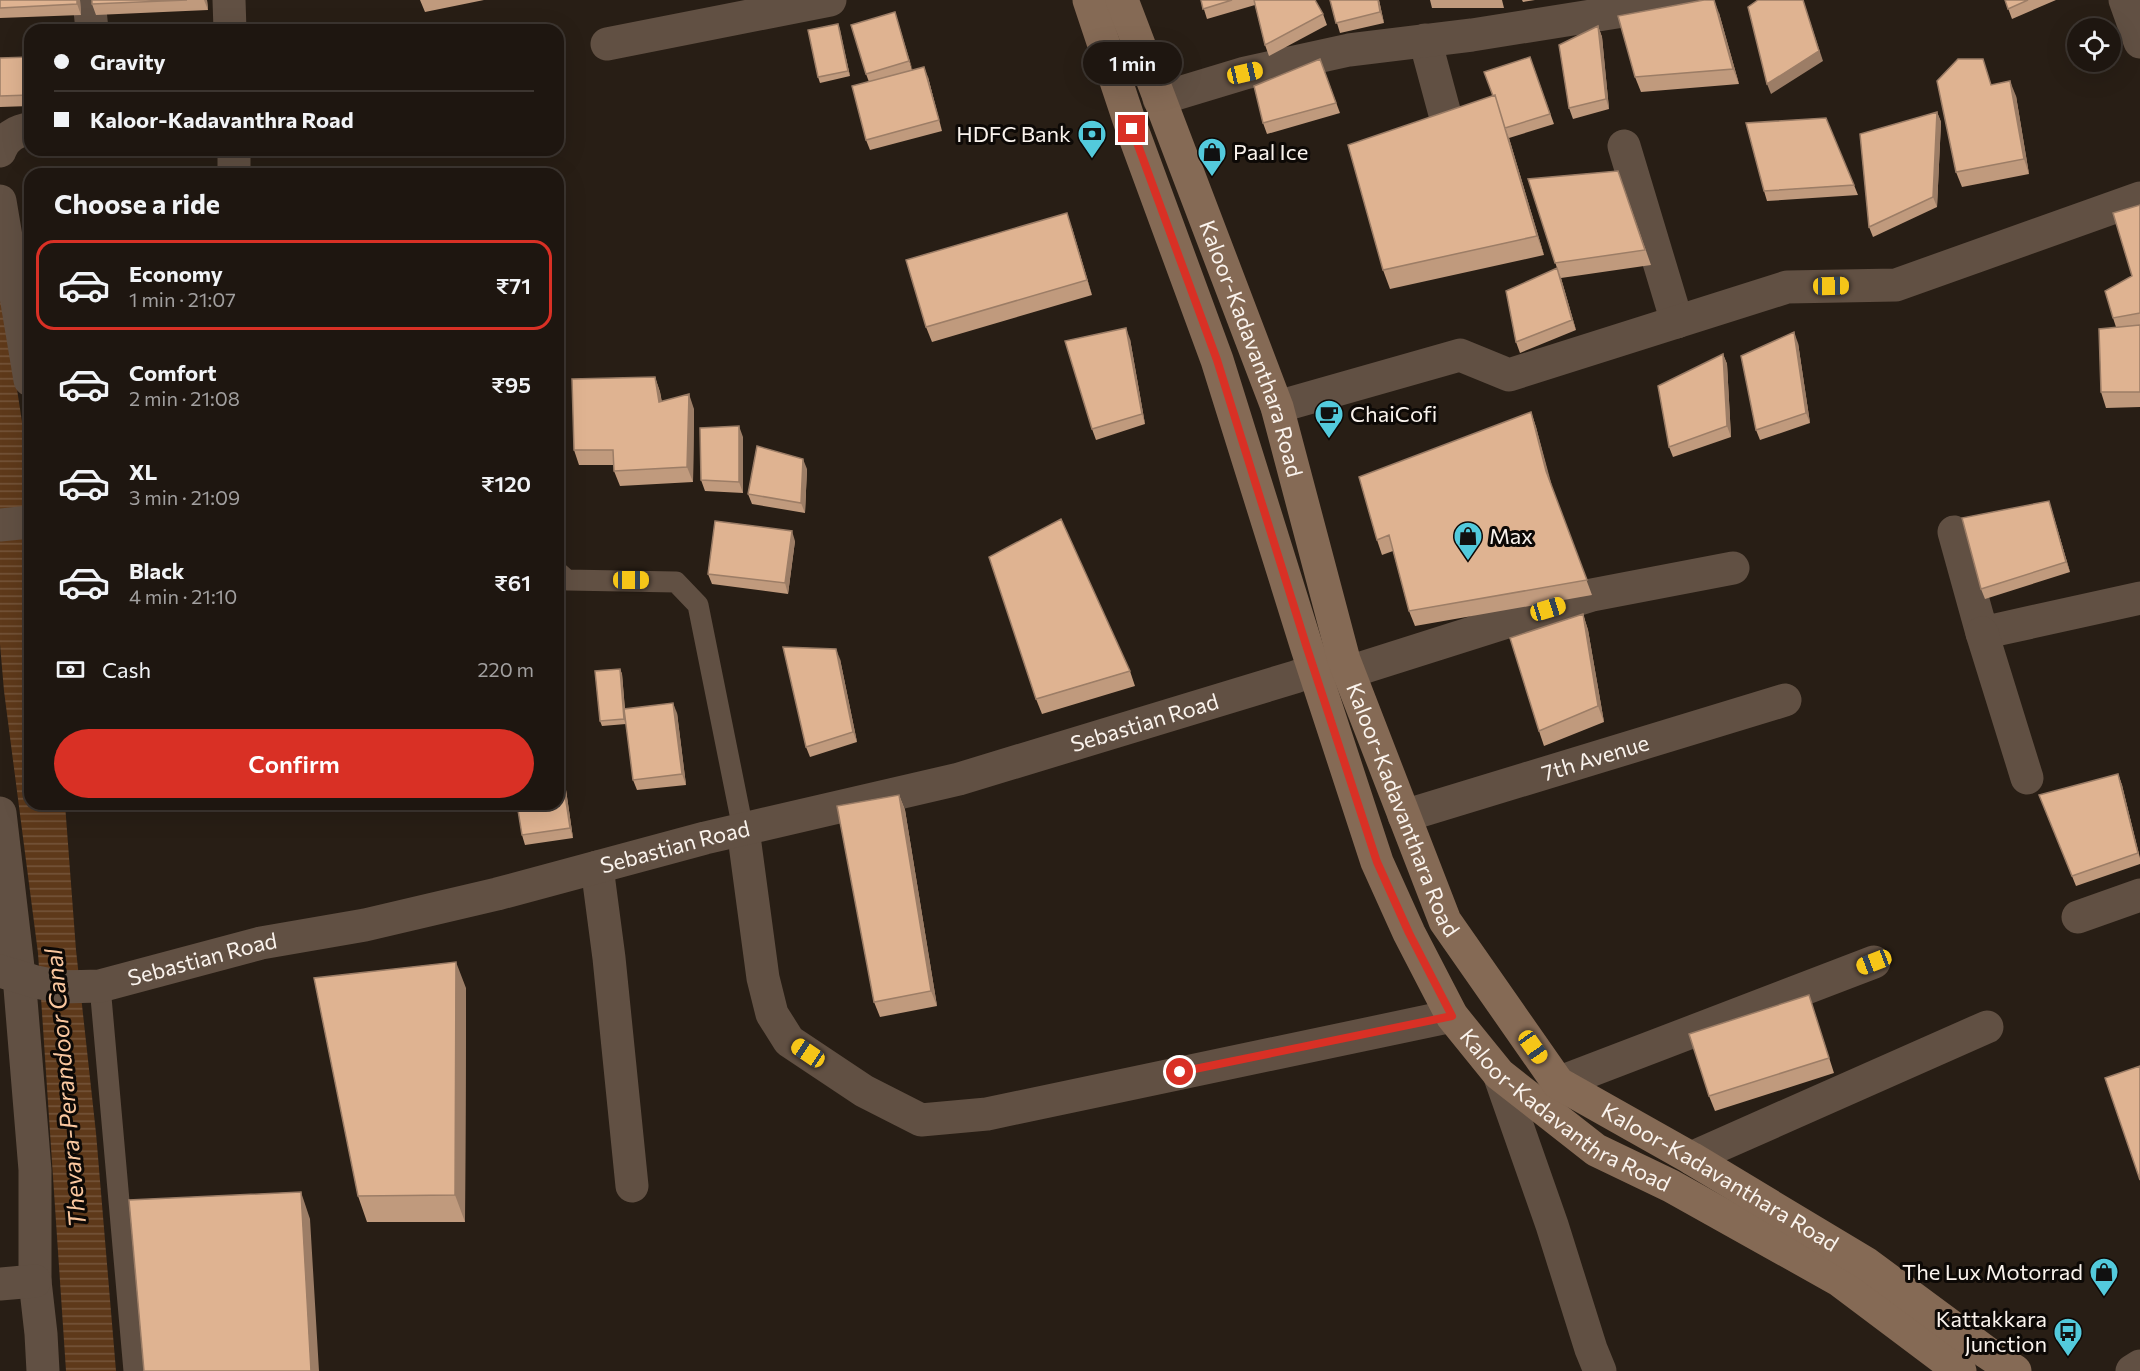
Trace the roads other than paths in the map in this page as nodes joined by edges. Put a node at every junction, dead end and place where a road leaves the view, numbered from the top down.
1 (89, 0) edge
2 (229, 0) edge
3 (830, 0) edge
4 (1089, 0) edge
5 (1122, 0) edge
6 (1692, 0) edge
7 (2125, 0) edge
8 (91, 24) edge
9 (230, 24) edge
10 (1425, 40) junction
11 (2140, 42) edge
12 (607, 44) dead end
13 (1159, 99) junction
14 (24, 130) edge
15 (1624, 146) dead end
16 (0, 151) edge
17 (1464, 186) edge
18 (2140, 198) edge
19 (0, 201) edge
20 (1677, 322) junction
21 (24, 344) edge
22 (1277, 407) junction
23 (24, 523) edge
24 (0, 525) edge
25 (1954, 532) dead end
26 (1733, 568) dead end
27 (564, 577) edge
28 (2140, 598) edge
29 (1982, 633) junction
30 (1336, 667) junction
31 (1785, 700) dead end
32 (2028, 778) dead end
33 (0, 813) edge
34 (1404, 816) junction
35 (743, 829) junction
36 (597, 867) junction
37 (2140, 895) edge
38 (2078, 917) dead end
39 (1874, 962) dead end
40 (18, 976) edge
41 (93, 986) junction
42 (1452, 1016) junction
43 (1988, 1027) dead end
44 (1499, 1074) junction
45 (1558, 1083) junction
46 (14, 1085) edge
47 (1691, 1158) junction
48 (632, 1186) dead end
49 (34, 1281) junction
50 (0, 1284) edge
51 (2140, 1366) edge
52 (43, 1371) edge
53 (134, 1371) edge
54 (1600, 1371) edge
55 (1960, 1371) edge
56 (2015, 1371) edge
57 (2132, 1371) edge

1 - 8 street
2 - 9 street
3 - 12 street
4 - 30 main road, Kaloor-Kadavanthra Road
5 - 13 main road, Kaloor-Kadavanthara Road
6 - 10 street
7 - 11 street
10 - 13 street
10 - 17 street
13 - 22 main road, Kaloor-Kadavanthara Road
14 - 16 street
15 - 20 street
18 - 20 street
19 - 21 street
20 - 22 street
22 - 30 main road, Kaloor-Kadavanthara Road
23 - 24 street
25 - 29 street
26 - 30 street, Sebastian Road
27 - 35 lane
28 - 29 street
29 - 32 street
30 - 34 main road, Kaloor-Kadavanthara Road
30 - 35 street, Sebastian Road
30 - 42 main road, Kaloor-Kadavanthra Road
31 - 34 street, 7th Avenue
33 - 40 street
34 - 45 main road, Kaloor-Kadavanthara Road
35 - 36 street, Sebastian Road
35 - 42 street
36 - 41 street, Sebastian Road
36 - 48 street
37 - 38 street
39 - 45 street
40 - 41 street, Sebastian Road
40 - 46 street
41 - 53 lane
42 - 44 main road, Kaloor-Kadavanthra Road
43 - 47 street
44 - 54 street
44 - 55 main road, Kaloor-Kadavanthra Road
45 - 47 main road, Kaloor-Kadavanthara Road
46 - 49 street
47 - 56 main road, Kaloor-Kadavanthara Road
49 - 50 street
49 - 52 street
51 - 57 street

